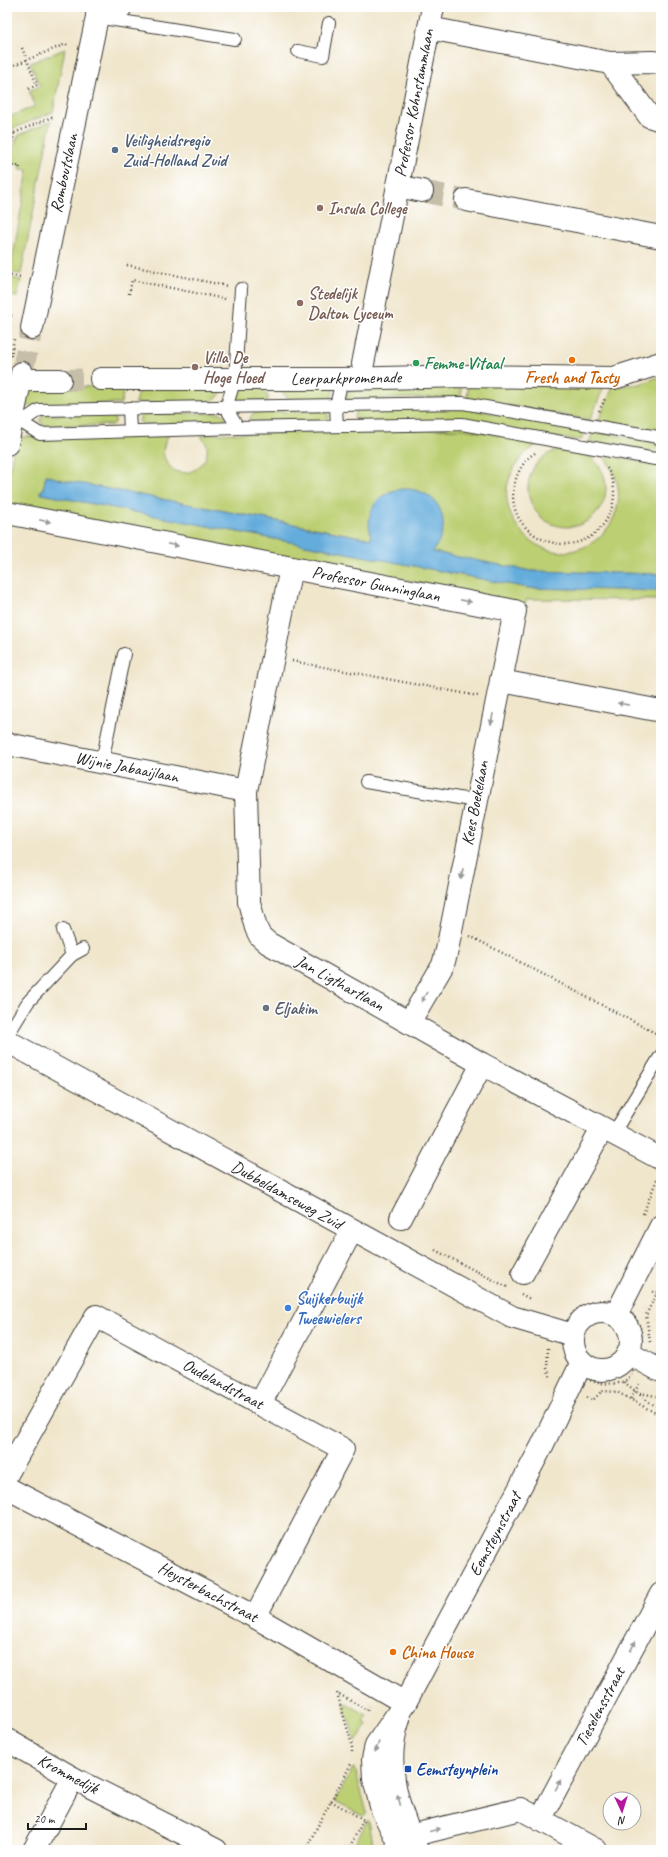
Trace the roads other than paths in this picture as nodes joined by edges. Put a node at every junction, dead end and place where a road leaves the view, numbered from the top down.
1 (121, 7) edge
2 (433, 7) edge
3 (97, 12) edge
4 (329, 23) dead end
5 (429, 28) junction
6 (236, 39) dead end
7 (298, 52) dead end
8 (610, 63) junction
9 (661, 63) edge
10 (661, 120) edge
11 (398, 186) junction
12 (422, 191) tunnel mouth
13 (466, 200) tunnel mouth
14 (661, 237) edge
15 (241, 288) road end
16 (23, 333) tunnel mouth
17 (661, 363) edge
18 (364, 364) joint
19 (101, 379) tunnel mouth
20 (235, 379) junction
21 (342, 379) junction
22 (60, 380) tunnel mouth
23 (336, 406) junction
24 (129, 408) junction
25 (226, 408) junction
26 (16, 422) junction
27 (337, 426) junction
28 (592, 426) junction
29 (238, 428) junction
30 (130, 431) junction
31 (661, 440) edge
32 (7, 444) edge
33 (584, 446) junction
34 (661, 456) edge
35 (7, 513) edge
36 (291, 568) junction
37 (124, 654) dead end
38 (499, 690) junction
39 (661, 711) edge
40 (7, 744) edge
41 (102, 762) junction
42 (366, 782) dead end
43 (246, 791) junction
44 (476, 801) junction
45 (63, 930) dead end
46 (83, 949) dead end
47 (72, 956) junction
48 (410, 1021) junction
49 (8, 1044) edge
50 (661, 1055) edge
51 (482, 1064) junction
52 (608, 1132) junction
53 (661, 1160) edge
54 (400, 1218) dead end
55 (661, 1226) edge
56 (352, 1230) junction
57 (523, 1273) dead end
58 (619, 1310) junction
59 (568, 1333) junction
60 (634, 1356) junction
61 (661, 1371) edge
62 (576, 1375) junction
63 (260, 1404) junction
64 (7, 1474) edge
65 (7, 1488) edge
66 (661, 1594) edge
67 (255, 1617) junction
68 (405, 1703) junction
69 (7, 1740) edge
70 (73, 1778) junction
71 (540, 1820) junction
72 (183, 1842) edge
73 (407, 1844) edge
74 (34, 1850) edge
75 (216, 1850) edge
76 (596, 1850) edge

1 - 3 street
2 - 5 street, Professor Kohnstammlaan
3 - 6 lane
3 - 16 street, Romboutslaan
4 - 7 lane
5 - 8 street
5 - 11 street, Professor Kohnstammlaan
8 - 9 street
8 - 10 street
11 - 12 street
11 - 18 street, Professor Kohnstammlaan
13 - 14 street
15 - 20 lane
17 - 21 street, Leerparkpromenade
18 - 21 lane
19 - 20 street, Leerparkpromenade
20 - 21 street, Leerparkpromenade
20 - 25 lane
21 - 23 lane
22 - 26 street
23 - 25 lane
23 - 27 lane
23 - 28 lane
24 - 25 lane
24 - 26 lane
24 - 30 lane
25 - 29 lane
26 - 30 lane
26 - 32 street
27 - 29 lane
27 - 33 lane
28 - 31 lane
28 - 33 lane
29 - 30 lane
33 - 34 lane
35 -> 36 street, Professor Gunninglaan
36 -> 38 street, Professor Gunninglaan
36 - 43 street
37 - 41 lane
39 -> 38 street
38 -> 44 street, Kees Boekelaan
40 - 41 street, Wijnie Jabaaijlaan
41 - 43 street, Wijnie Jabaaijlaan
42 - 44 lane
43 - 48 street, Jan Ligthartlaan
44 -> 48 street, Kees Boekelaan
45 - 47 lane
46 - 47 lane
47 - 49 lane
48 - 51 street, Jan Ligthartlaan
49 - 56 street, Dubbeldamseweg Zuid
50 - 52 lane
51 - 52 street, Jan Ligthartlaan
51 - 54 street
52 - 53 street, Jan Ligthartlaan
52 - 57 street
55 - 58 street
56 - 59 street, Dubbeldamseweg Zuid
56 - 63 street
58 - 59 street
58 - 60 street
59 - 62 street
60 - 61 street
60 - 62 street
62 - 68 street, Eemsteynstraat
63 - 64 street, Oudelandstraat
63 - 67 street, Oudelandstraat
65 - 67 street, Heysterbachstraat
71 -> 66 street, Tieselensstraat
67 - 68 street, Heysterbachstraat
68 - 73 street
69 - 70 street, Krommedijk
70 - 72 street, Krommedijk
70 - 74 street
73 -> 71 street
71 - 76 street
72 - 75 street, Krommedijk

